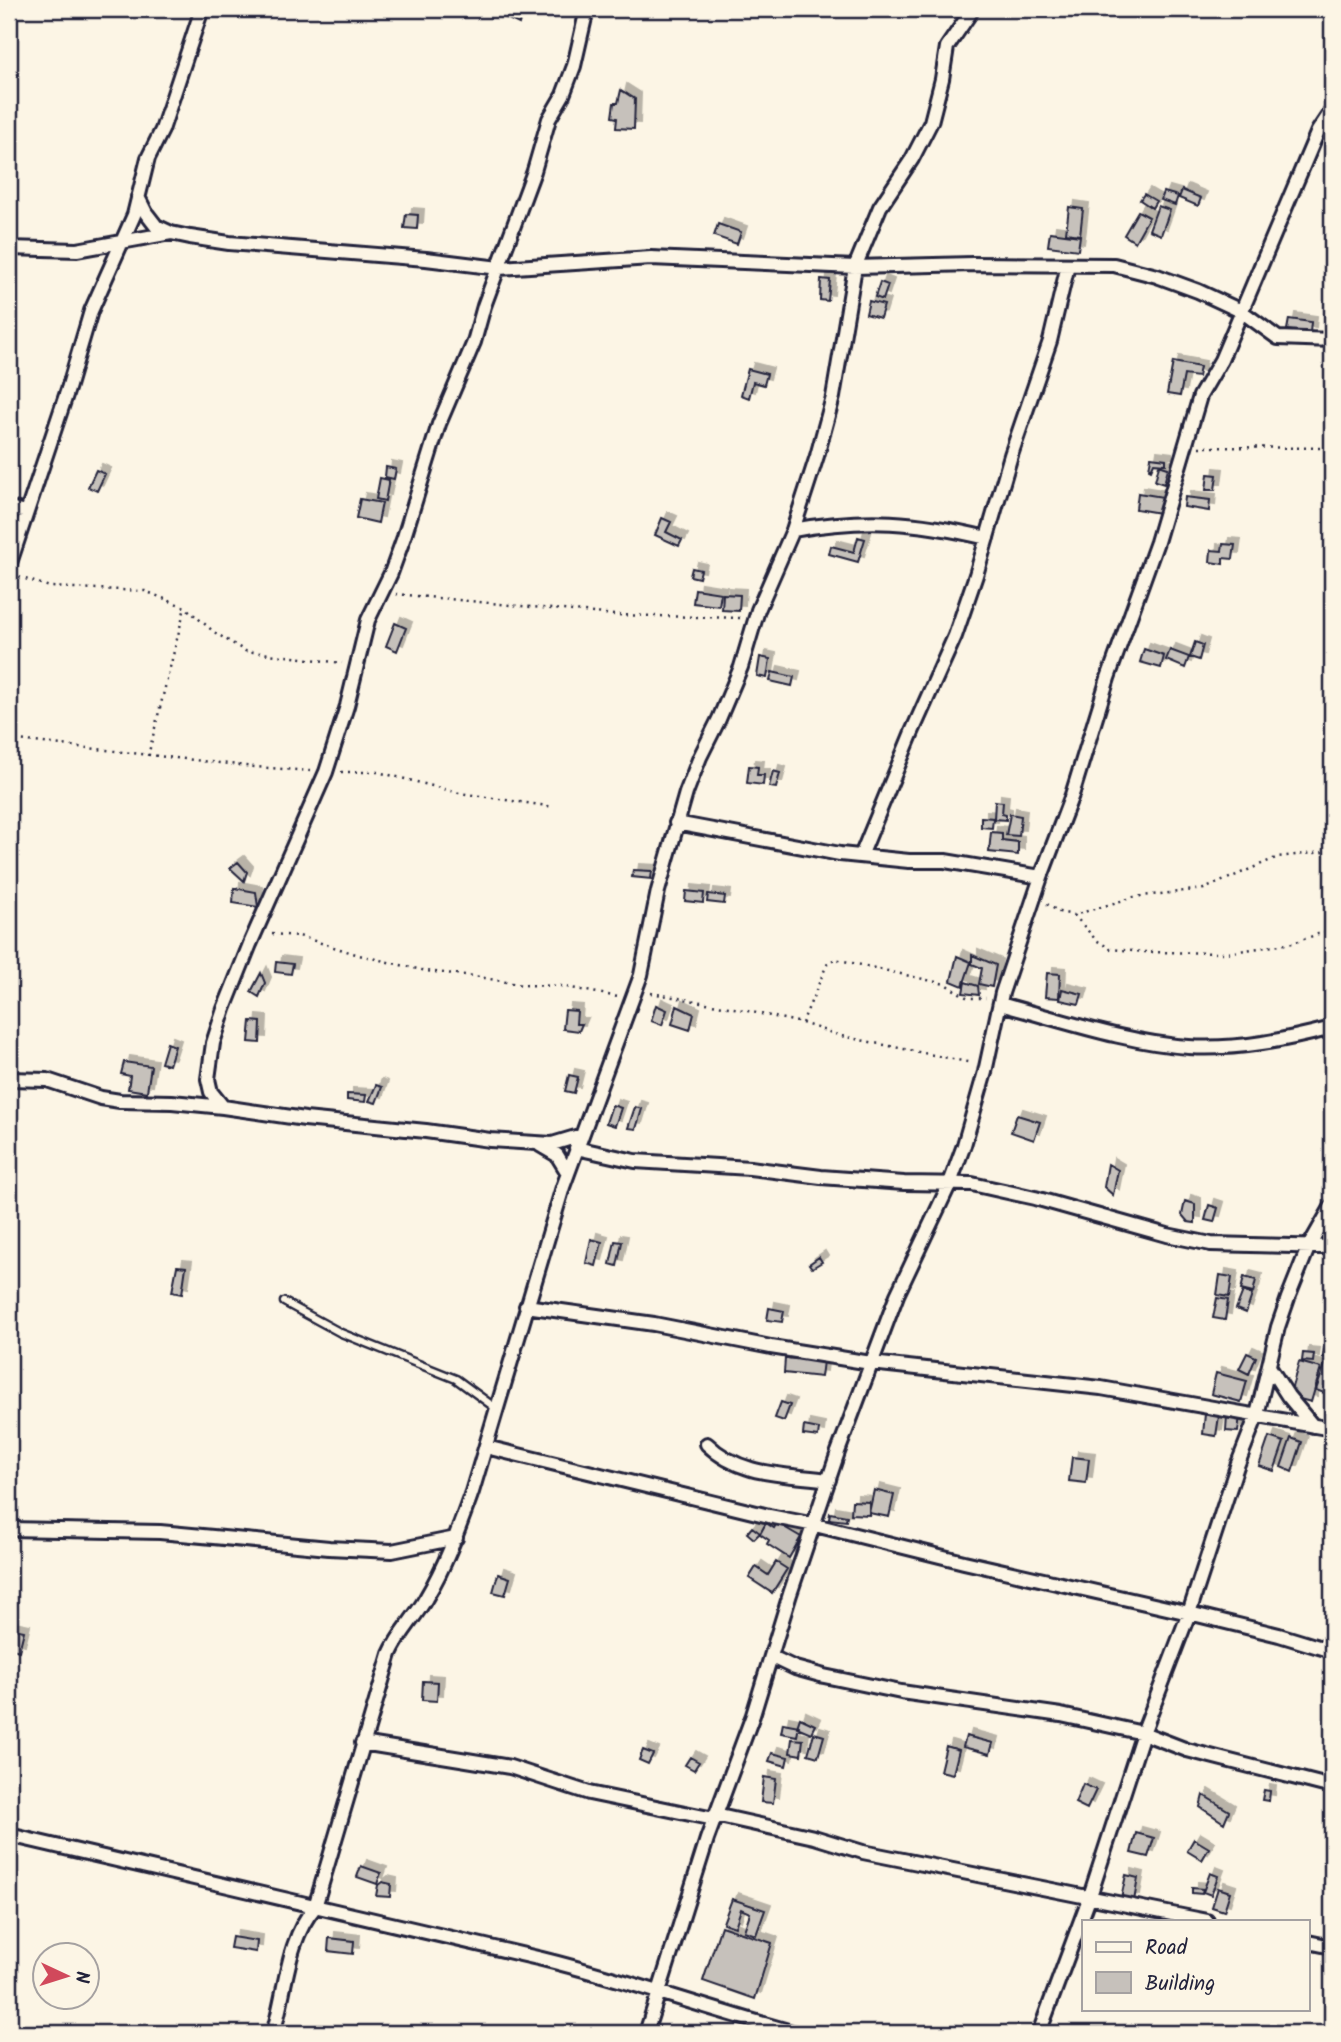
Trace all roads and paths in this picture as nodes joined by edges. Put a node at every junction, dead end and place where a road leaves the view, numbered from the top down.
1 (202, 9) edge
2 (587, 9) edge
3 (973, 9) edge
4 (1332, 10) edge
5 (1332, 108) edge
6 (138, 197) junction
7 (173, 233) junction
8 (123, 241) junction
9 (9, 248) edge
10 (1068, 265) junction
11 (855, 267) junction
12 (499, 268) junction
13 (1241, 311) junction
14 (1332, 340) edge
15 (1185, 447) junction
16 (1332, 448) edge
17 (9, 508) edge
18 (27, 512) junction
19 (793, 530) junction
20 (987, 538) junction
21 (9, 566) edge
22 (9, 574) edge
23 (381, 593) junction
24 (185, 607) junction
25 (755, 619) junction
26 (356, 664) junction
27 (9, 739) edge
28 (148, 756) junction
29 (326, 772) junction
30 (554, 807) dead end
31 (676, 823) junction
32 (1332, 851) edge
33 (862, 856) junction
34 (1041, 877) junction
35 (1035, 897) junction
36 (1073, 915) junction
37 (1332, 929) edge
38 (255, 933) junction
39 (633, 995) junction
40 (1001, 999) junction
41 (802, 1023) junction
42 (1332, 1028) edge
43 (986, 1066) junction
44 (9, 1079) edge
45 (223, 1107) junction
46 (582, 1135) junction
47 (537, 1143) junction
48 (576, 1148) junction
49 (568, 1174) junction
50 (950, 1183) junction
51 (1332, 1206) edge
52 (1332, 1247) edge
53 (1308, 1248) junction
54 (285, 1302) dead end
55 (526, 1306) junction
56 (871, 1363) junction
57 (1270, 1368) junction
58 (497, 1409) junction
59 (1257, 1415) junction
60 (1313, 1426) junction
61 (1332, 1429) edge
62 (707, 1444) dead end
63 (486, 1447) junction
64 (829, 1480) junction
65 (815, 1525) junction
66 (9, 1529) edge
67 (456, 1538) junction
68 (1189, 1613) junction
69 (1332, 1649) edge
70 (772, 1657) junction
71 (1143, 1733) junction
72 (362, 1744) junction
73 (1332, 1787) edge
74 (714, 1817) junction
75 (9, 1835) edge
76 (1090, 1896) junction
77 (315, 1907) junction
78 (1202, 1920) edge
79 (1310, 1942) edge
80 (1332, 1947) edge
81 (659, 1992) junction
82 (273, 2033) edge
83 (646, 2033) edge
84 (796, 2033) edge
85 (1039, 2033) edge

1 - 6 street
2 - 12 street
3 - 11 street
4 - 5 path
5 - 13 street
6 - 7 street
6 - 8 street
7 - 8 street
7 - 12 street
8 - 9 street
8 - 18 street
10 - 11 street
10 - 13 street
10 - 20 street
11 - 12 street
11 - 19 street
12 - 23 street
13 - 14 street
13 - 15 street
15 - 16 path
15 - 34 street
17 - 18 street
18 - 21 street
19 - 20 street
19 - 25 street
20 - 33 street
22 - 24 path
23 - 25 path
23 - 26 street
24 - 26 path
24 - 28 path
25 - 31 street
26 - 29 street
27 - 28 path
28 - 29 path
29 - 30 path
29 - 38 street
31 - 33 street
31 - 39 street
32 - 36 path
33 - 34 street
34 - 35 street
35 - 36 path
35 - 40 street
36 - 37 path
38 - 39 path
38 - 45 street
39 - 41 path
39 - 46 street
40 - 41 path
40 - 42 street
40 - 43 street
41 - 43 path
43 - 50 street
44 - 45 street
45 - 47 street
46 - 47 street
46 - 48 street
47 - 49 street
48 - 49 street
48 - 50 street
49 - 55 street
50 - 53 street
50 - 56 street
51 - 53 street
52 - 53 street
53 - 57 street
54 - 58 lane
55 - 56 street
55 - 58 street
56 - 59 street
56 - 64 street
57 - 59 street
57 - 60 street
58 - 63 street
59 - 60 street
59 - 68 street
60 - 61 street
62 - 64 street
63 - 65 street
63 - 67 street
64 - 65 street
65 - 68 street
65 - 70 street
66 - 67 street
67 - 72 street
68 - 69 street
68 - 71 street
70 - 71 street
70 - 74 street
71 - 73 street
71 - 76 street
72 - 74 street
72 - 77 street
74 - 76 street
74 - 81 street
75 - 77 street
76 - 78 street
76 - 85 street
77 - 81 street
77 - 82 street
79 - 80 street
81 - 83 street
81 - 84 street

